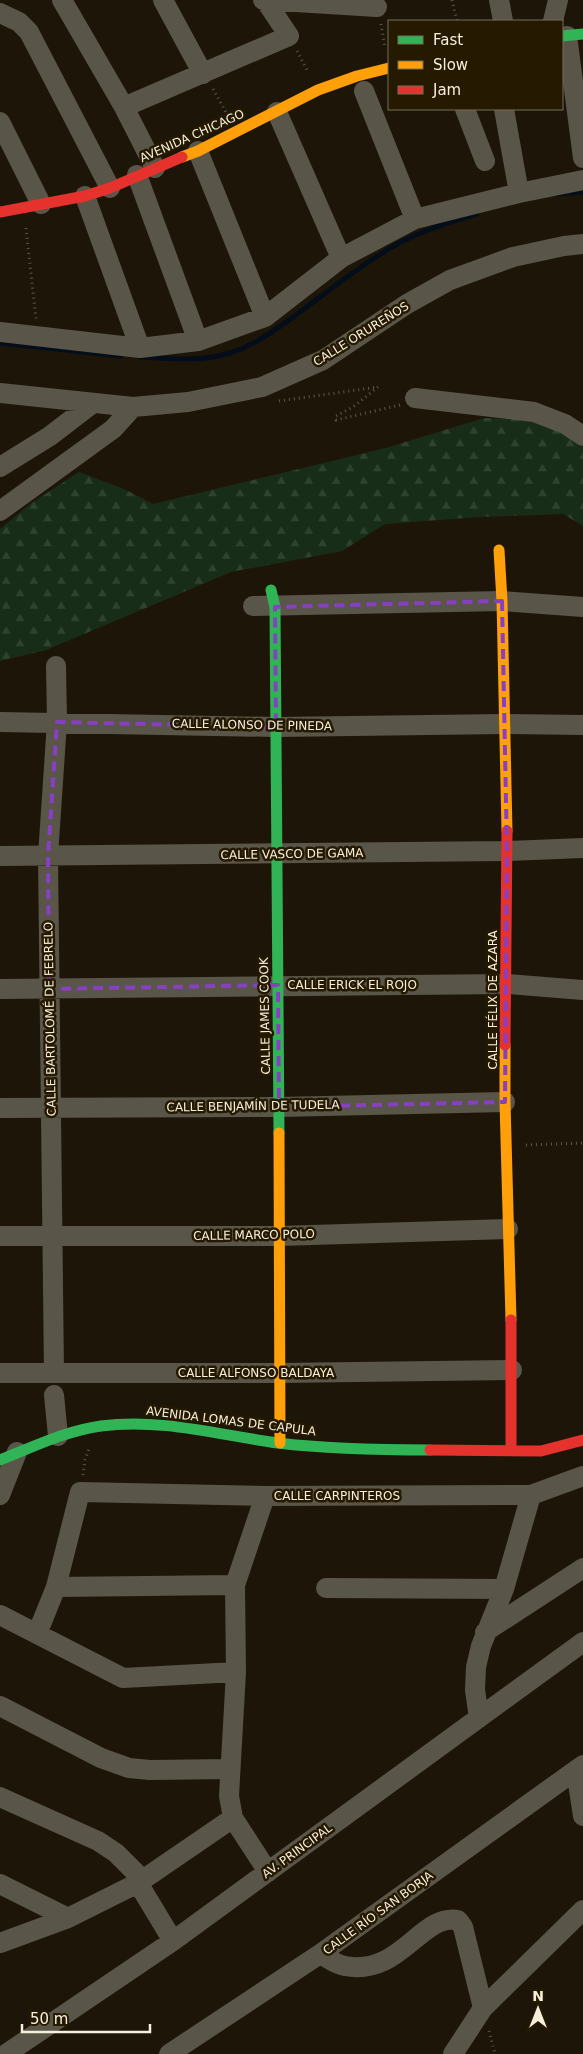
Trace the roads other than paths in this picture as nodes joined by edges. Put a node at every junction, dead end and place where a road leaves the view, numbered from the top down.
1 (62, 0) edge
2 (163, 0) edge
3 (264, 0) edge
4 (499, 0) edge
5 (558, 0) edge
6 (377, 7) road end
7 (0, 13) edge
8 (503, 20) edge
9 (553, 20) edge
10 (571, 35) edge
11 (388, 68) edge
12 (203, 74) junction
13 (364, 91) dead end
14 (124, 107) junction
15 (464, 110) edge
16 (504, 110) edge
17 (277, 112) junction
18 (0, 122) edge
19 (198, 150) junction
20 (583, 158) edge
21 (484, 161) dead end
22 (146, 171) junction
23 (583, 180) edge
24 (110, 188) junction
25 (518, 194) junction
26 (85, 196) junction
27 (32, 206) junction
28 (0, 212) edge
29 (416, 219) junction
30 (583, 244) edge
31 (341, 258) junction
32 (265, 317) junction
33 (0, 332) edge
34 (198, 341) junction
35 (140, 348) junction
36 (0, 393) edge
37 (415, 398) road end
38 (93, 403) junction
39 (134, 407) junction
40 (583, 436) edge
41 (0, 467) edge
42 (0, 511) edge
43 (499, 550) dead end
44 (273, 598) junction
45 (502, 601) junction
46 (253, 606) dead end
47 (583, 607) edge
48 (56, 666) dead end
49 (0, 722) edge
50 (57, 722) junction
51 (504, 724) junction
52 (583, 726) edge
53 (276, 727) junction
54 (583, 848) edge
55 (507, 852) junction
56 (276, 854) junction
57 (0, 856) edge
58 (48, 856) junction
59 (507, 984) junction
60 (278, 985) junction
61 (0, 989) edge
62 (49, 989) junction
63 (583, 990) edge
64 (505, 1102) junction
65 (279, 1107) junction
66 (0, 1108) edge
67 (50, 1108) junction
68 (508, 1228) junction
69 (0, 1236) edge
70 (53, 1236) junction
71 (279, 1236) junction
72 (512, 1370) junction
73 (0, 1373) edge
74 (54, 1373) junction
75 (279, 1373) junction
76 (54, 1395) dead end
77 (58, 1436) junction
78 (583, 1440) edge
79 (280, 1443) junction
80 (511, 1450) junction
81 (8, 1456) edge
82 (583, 1476) edge
83 (0, 1495) edge
84 (531, 1495) junction
85 (265, 1496) junction
86 (583, 1568) edge
87 (235, 1585) junction
88 (56, 1588) junction
89 (326, 1588) dead end
90 (504, 1589) junction
91 (0, 1615) edge
92 (485, 1632) junction
93 (37, 1634) junction
94 (583, 1642) edge
95 (236, 1672) junction
96 (0, 1706) edge
97 (479, 1718) junction
98 (580, 1768) edge
99 (230, 1769) junction
100 (0, 1798) edge
101 (583, 1816) edge
102 (232, 1818) junction
103 (268, 1872) junction
104 (141, 1882) junction
105 (0, 1884) edge
106 (583, 1910) edge
107 (68, 1918) junction
108 (173, 1941) junction
109 (0, 1943) edge
110 (320, 1954) junction
111 (483, 2008) junction
112 (6, 2054) edge
113 (169, 2054) edge
114 (453, 2054) edge

1 - 14 street
2 - 12 street
3 - 6 street
3 - 12 street
4 - 8 street
5 - 9 street
7 - 24 street
10 - 20 street
11 - 17 street, AVENIDA CHICAGO
12 - 14 street
13 - 29 street
14 - 22 street
15 - 21 street
16 - 25 street
17 - 19 street, AVENIDA CHICAGO
17 - 31 street
18 - 27 street
19 - 22 street, AVENIDA CHICAGO
19 - 32 street
22 - 24 street, AVENIDA CHICAGO
22 - 34 street
23 - 25 street
24 - 26 street, AVENIDA CHICAGO
25 - 29 street
26 - 27 street, AVENIDA CHICAGO
26 - 35 street
27 - 28 street, AVENIDA CHICAGO
29 - 31 street
30 - 39 street, CALLE ORUREÑOS
31 - 32 street
32 - 34 street
33 - 35 street
34 - 35 street
36 - 38 street, CALLE ORUREÑOS
37 - 40 street
38 - 39 street, CALLE ORUREÑOS
38 - 41 street
39 - 42 street
43 - 45 street, CALLE FÉLIX DE AZARA
44 - 45 street
44 - 46 street
44 - 53 street, CALLE JAMES COOK
45 - 47 street
45 - 51 street, CALLE FÉLIX DE AZARA
48 - 50 street, CALLE BARTOLOMÉ DE FEBRELO
49 - 50 street, CALLE ALONSO DE PINEDA
50 - 53 street, CALLE ALONSO DE PINEDA
50 - 58 street, CALLE BARTOLOMÉ DE FEBRELO
51 - 52 street, CALLE ALONSO DE PINEDA
51 - 53 street, CALLE ALONSO DE PINEDA
51 - 55 street, CALLE FÉLIX DE AZARA
53 - 56 street, CALLE JAMES COOK
54 - 55 street, CALLE VASCO DE GAMA
55 - 56 street, CALLE VASCO DE GAMA
55 - 59 street, CALLE FÉLIX DE AZARA
56 - 58 street, CALLE VASCO DE GAMA
56 - 60 street, CALLE JAMES COOK
57 - 58 street, CALLE VASCO DE GAMA
58 - 62 street, CALLE BARTOLOMÉ DE FEBRELO
59 - 60 street, CALLE ERICK EL ROJO
59 - 63 street, CALLE ERICK EL ROJO
59 - 64 street, CALLE FÉLIX DE AZARA
60 - 62 street, CALLE ERICK EL ROJO
60 - 65 street, CALLE JAMES COOK
61 - 62 street, CALLE ERICK EL ROJO
62 - 67 street, CALLE BARTOLOMÉ DE FEBRELO
64 - 65 street, CALLE BENJAMÍN DE TUDELA
64 - 68 street, CALLE FÉLIX DE AZARA
65 - 67 street, CALLE BENJAMÍN DE TUDELA
65 - 71 street, CALLE JAMES COOK
66 - 67 street, CALLE BENJAMÍN DE TUDELA
67 - 70 street, CALLE BARTOLOMÉ DE FEBRELO
68 - 71 street, CALLE MARCO POLO
68 - 72 street, CALLE FÉLIX DE AZARA
69 - 70 street, CALLE MARCO POLO
70 - 71 street, CALLE MARCO POLO
70 - 74 street, CALLE BARTOLOMÉ DE FEBRELO
71 - 75 street, CALLE JAMES COOK
72 - 75 street, CALLE ALFONSO BALDAYA
72 - 80 street, CALLE FÉLIX DE AZARA
73 - 74 street, CALLE ALFONSO BALDAYA
74 - 75 street, CALLE ALFONSO BALDAYA
75 - 79 street, CALLE JAMES COOK
76 - 77 street
77 - 79 street, AVENIDA LOMAS DE CAPULA
77 - 81 street, AVENIDA LOMAS DE CAPULA
78 - 80 street, AVENIDA LOMAS DE CAPULA
79 - 80 street, AVENIDA LOMAS DE CAPULA
81 - 83 street
82 - 84 street, CALLE CARPINTEROS
84 - 85 street, CALLE CARPINTEROS
84 - 90 street
85 - 87 street, CALLE CARPINTEROS
85 - 88 street
86 - 92 street
87 - 88 street
87 - 95 street, CALLE CARPINTEROS
88 - 93 street
89 - 90 street
90 - 92 street
91 - 93 street
92 - 97 street
93 - 95 street
94 - 97 street, AV. PRINCIPAL
95 - 99 street, CALLE CARPINTEROS
96 - 99 street
97 - 103 street, AV. PRINCIPAL
98 - 101 street
98 - 110 street, CALLE RÍO SAN BORJA
99 - 102 street, CALLE CARPINTEROS
100 - 104 street
102 - 103 street
102 - 104 street
103 - 108 street, AV. PRINCIPAL
104 - 107 street
104 - 108 street
105 - 107 street
106 - 111 street
107 - 109 street
108 - 112 street, AV. PRINCIPAL
110 - 111 street
110 - 113 street, CALLE RÍO SAN BORJA
111 - 114 street

